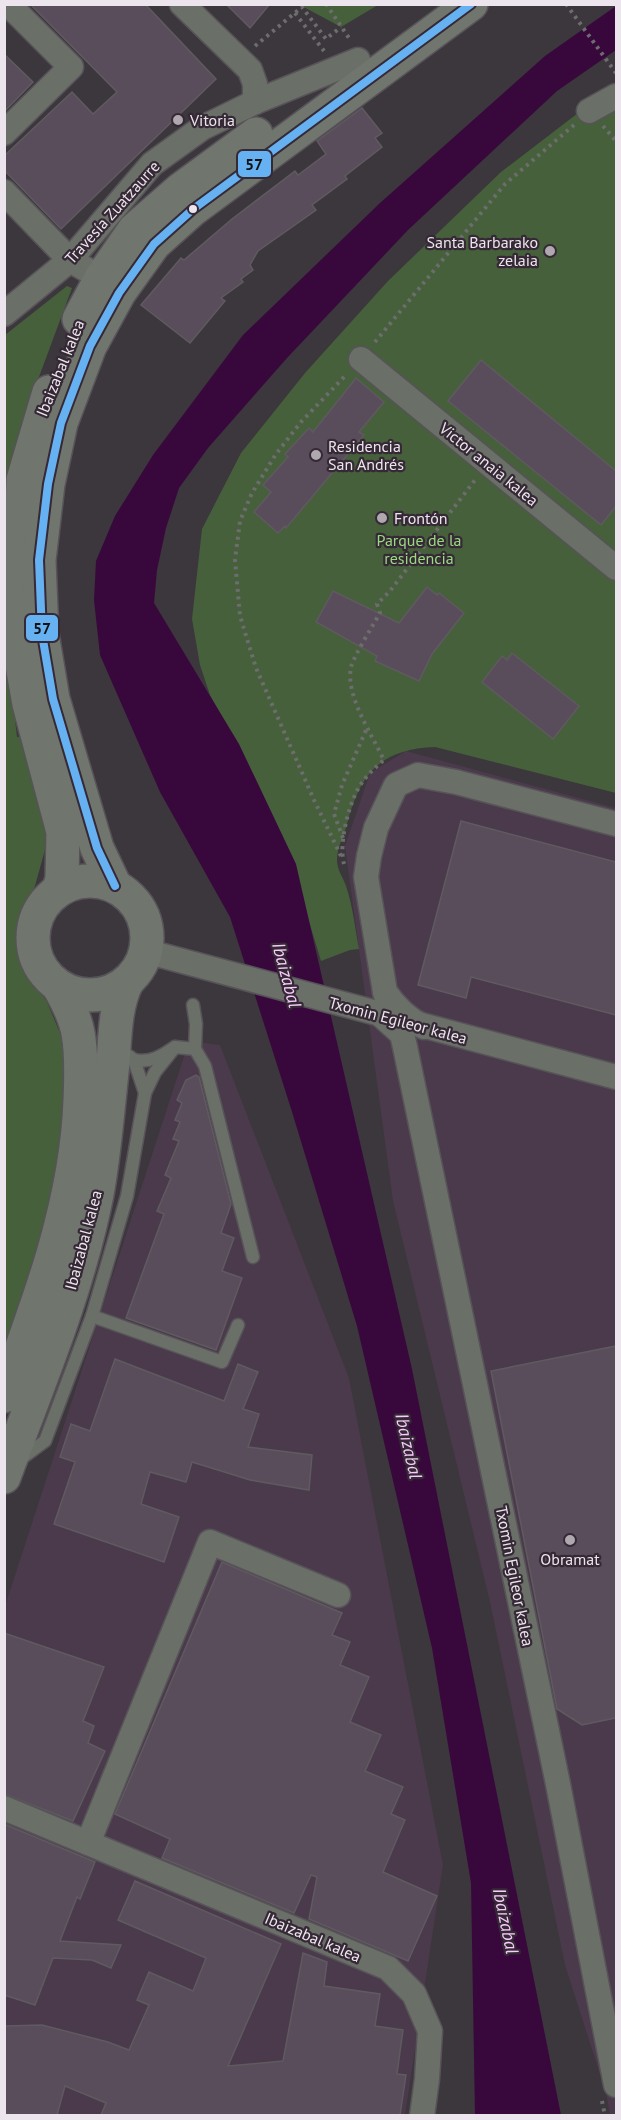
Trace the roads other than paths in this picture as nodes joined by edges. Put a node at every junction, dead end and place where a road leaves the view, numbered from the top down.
1 (8, 4) edge
2 (182, 4) edge
3 (436, 4) edge
4 (471, 4) edge
5 (353, 49) junction
6 (616, 96) edge
7 (255, 102) junction
8 (589, 111) road end
9 (4, 133) edge
10 (4, 192) edge
11 (70, 260) junction
12 (101, 278) junction
13 (4, 314) edge
14 (361, 359) road end
15 (616, 568) edge
16 (616, 824) edge
17 (115, 886) junction
18 (59, 890) junction
19 (145, 951) junction
20 (59, 987) junction
21 (122, 1000) junction
22 (383, 1004) junction
23 (193, 1005) dead end
24 (418, 1024) junction
25 (175, 1047) junction
26 (195, 1049) junction
27 (134, 1060) junction
28 (410, 1068) junction
29 (616, 1077) edge
30 (145, 1093) junction
31 (253, 1257) dead end
32 (92, 1317) junction
33 (238, 1325) dead end
34 (4, 1396) edge
35 (6, 1473) edge
36 (338, 1595) dead end
37 (4, 1808) edge
38 (88, 1843) junction
39 (616, 2085) edge
40 (422, 2115) edge

1 - 9 street
2 - 7 street
3 - 5 highway, Ibaizabal kalea
4 - 17 highway, Ibaizabal kalea
5 - 7 street, Travesía Zuatzaurre
5 - 12 highway, Ibaizabal kalea
6 - 8 street
7 - 11 street, Travesía Zuatzaurre
10 - 11 street
11 - 12 street
11 - 13 street, Travesía Zuatzaurre
12 - 18 highway, Ibaizabal kalea
14 - 15 street, Victor anaia kalea
16 - 22 street, Txomin Egileor kalea
17 - 18 highway
17 - 19 highway
18 - 20 highway
19 - 21 highway
19 - 22 street, Txomin Egileor kalea
20 - 21 highway
20 - 34 highway, Ibaizabal kalea
21 - 27 lane
21 - 35 highway, Ibaizabal kalea
22 - 24 street, Txomin Egileor kalea
22 - 28 street, Txomin Egileor kalea
23 - 26 lane
24 - 28 street
24 - 29 street, Txomin Egileor kalea
25 - 26 lane
25 - 27 lane
25 - 30 lane
26 - 31 lane
27 - 30 lane
28 - 39 street, Txomin Egileor kalea
30 - 32 lane
32 - 33 lane
32 - 35 lane
36 - 38 street
37 - 38 street, Ibaizabal kalea
38 - 40 street, Ibaizabal kalea

